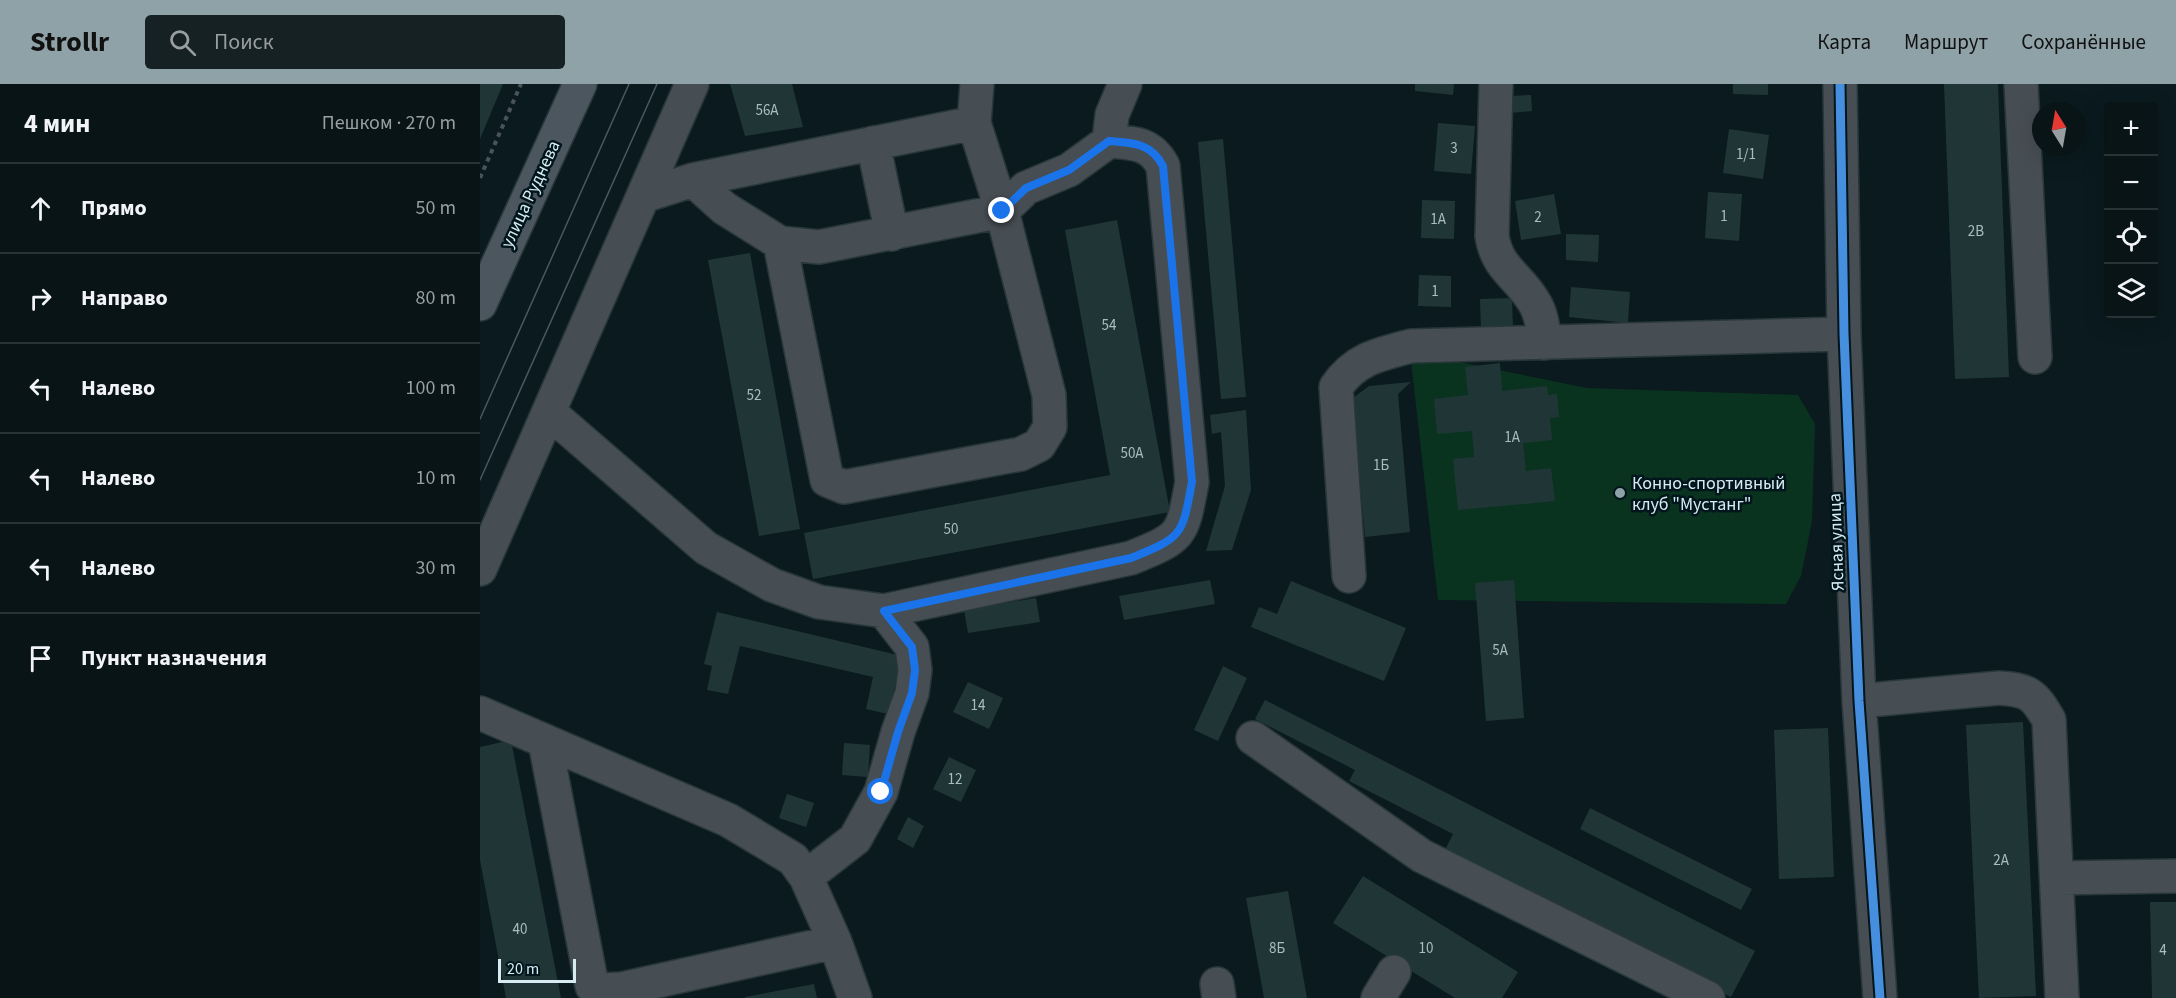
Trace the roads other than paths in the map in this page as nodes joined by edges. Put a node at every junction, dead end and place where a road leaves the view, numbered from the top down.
1 (580, 84) edge
2 (692, 84) edge
3 (977, 84) edge
4 (1125, 84) edge
5 (1496, 84) edge
6 (1840, 84) edge
7 (2021, 84) edge
8 (974, 123) junction
9 (1109, 141) junction
10 (873, 143) junction
11 (693, 180) junction
12 (643, 196) junction
13 (1002, 211) junction
14 (892, 234) junction
15 (780, 243) junction
16 (480, 303) edge
17 (1844, 334) junction
18 (1545, 343) junction
19 (2034, 357) dead end
20 (550, 413) junction
21 (480, 569) edge
22 (1349, 576) dead end
23 (884, 611) junction
24 (1859, 701) junction
25 (480, 713) edge
26 (1253, 738) dead end
27 (545, 741) junction
28 (2176, 876) edge
29 (806, 877) junction
30 (2057, 878) junction
31 (835, 942) junction
32 (855, 998) edge
33 (1708, 998) edge
34 (1880, 998) edge
35 (2062, 998) edge

1 - 16 main road, улица Руднева
2 - 12 street
3 - 8 street
4 - 9 street
5 - 18 street
6 - 17 street, Ясная улица
7 - 19 street
8 - 10 street
8 - 13 street
9 - 13 street
9 - 23 street
10 - 11 street
10 - 14 street
11 - 12 street
11 - 15 street
12 - 20 street
13 - 14 street
13 - 15 street
14 - 15 street
17 - 18 street
17 - 24 street, Ясная улица
18 - 22 street
20 - 21 street
20 - 23 street
23 - 29 street
24 - 30 street
24 - 34 street, Ясная улица
25 - 27 street
26 - 33 street
27 - 29 street
27 - 31 street
28 - 30 street
29 - 31 street
30 - 35 street
31 - 32 street

